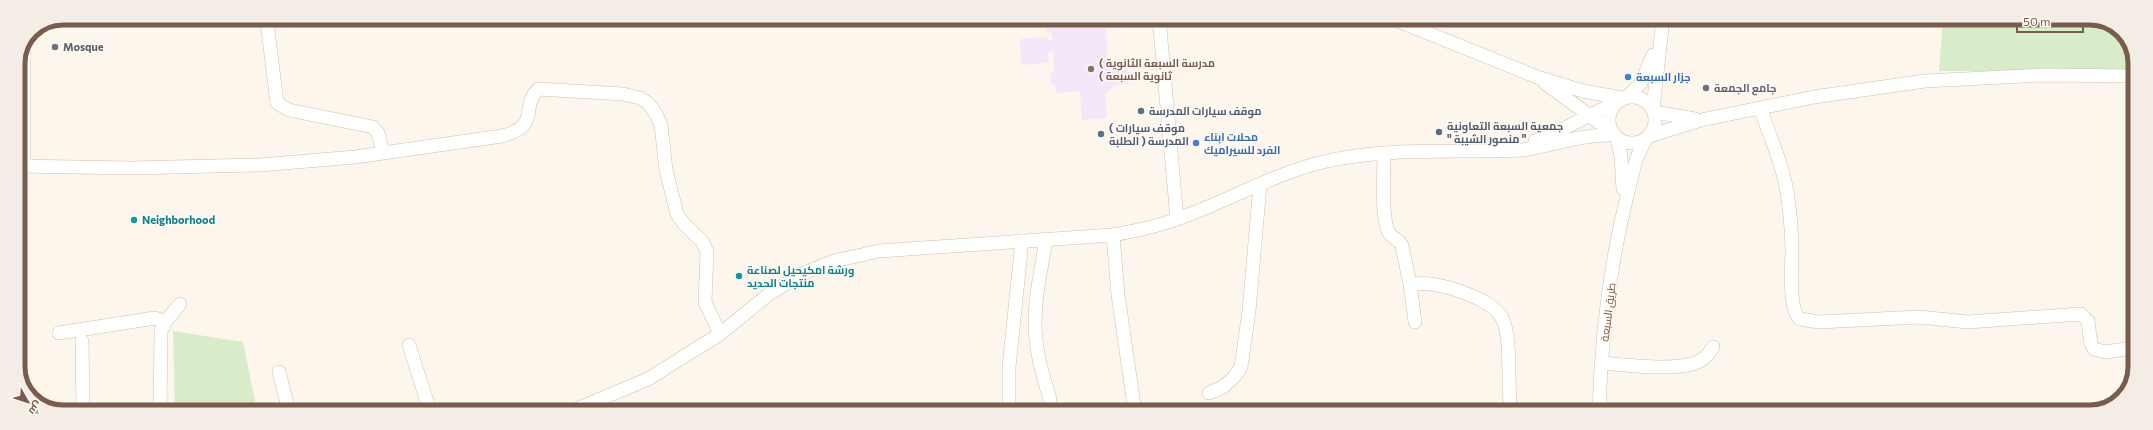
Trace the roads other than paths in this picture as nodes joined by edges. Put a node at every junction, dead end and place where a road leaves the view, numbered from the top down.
1 (267, 25) edge
2 (1160, 25) edge
3 (1410, 25) edge
4 (1662, 25) edge
5 (1661, 33) junction
6 (2128, 76) edge
7 (1537, 77) junction
8 (1623, 98) junction
9 (1761, 109) junction
10 (1654, 110) junction
11 (1589, 115) junction
12 (1701, 120) junction
13 (1614, 135) junction
14 (1648, 137) junction
15 (1510, 150) junction
16 (383, 152) junction
17 (1384, 153) junction
18 (25, 165) edge
19 (1260, 185) junction
20 (1622, 212) junction
21 (1177, 219) junction
22 (1113, 235) junction
23 (1046, 239) junction
24 (1022, 241) junction
25 (1410, 284) junction
26 (180, 304) dead end
27 (165, 322) junction
28 (1415, 322) dead end
29 (59, 333) dead end
30 (720, 334) junction
31 (82, 341) dead end
32 (409, 345) dead end
33 (1713, 347) dead end
34 (2128, 349) edge
35 (1602, 363) junction
36 (279, 372) dead end
37 (1209, 393) dead end
38 (1050, 399) dead end
39 (83, 405) edge
40 (160, 405) edge
41 (287, 405) edge
42 (428, 405) edge
43 (600, 405) edge
44 (1008, 405) edge
45 (1134, 405) edge
46 (1511, 405) edge
47 (1599, 405) edge

1 - 16 street
2 - 21 street
3 - 7 street
4 - 5 street
5 - 8 street
5 - 10 street
6 - 9 street
7 - 8 street
7 - 11 street
8 - 10 street
8 - 11 street
8 - 13 street
9 - 12 street
9 - 34 street
10 - 12 street
10 - 14 street
11 - 13 street
11 - 15 street
12 - 14 street
13 - 14 street
13 - 15 street
13 - 20 street
14 - 20 street
15 - 17 street
16 - 18 street
16 - 30 street
17 - 19 street
17 - 25 street
19 - 21 street
19 - 37 street
20 - 35 street, طريق السبعة
21 - 22 street
22 - 23 street
22 - 45 street
23 - 24 street
23 - 38 street
24 - 30 street
24 - 44 street
25 - 28 street
25 - 46 street
26 - 27 street
27 - 29 street
27 - 40 street
30 - 43 street
31 - 39 street
32 - 42 street
33 - 35 street
35 - 47 street, طريق السبعة
36 - 41 street

